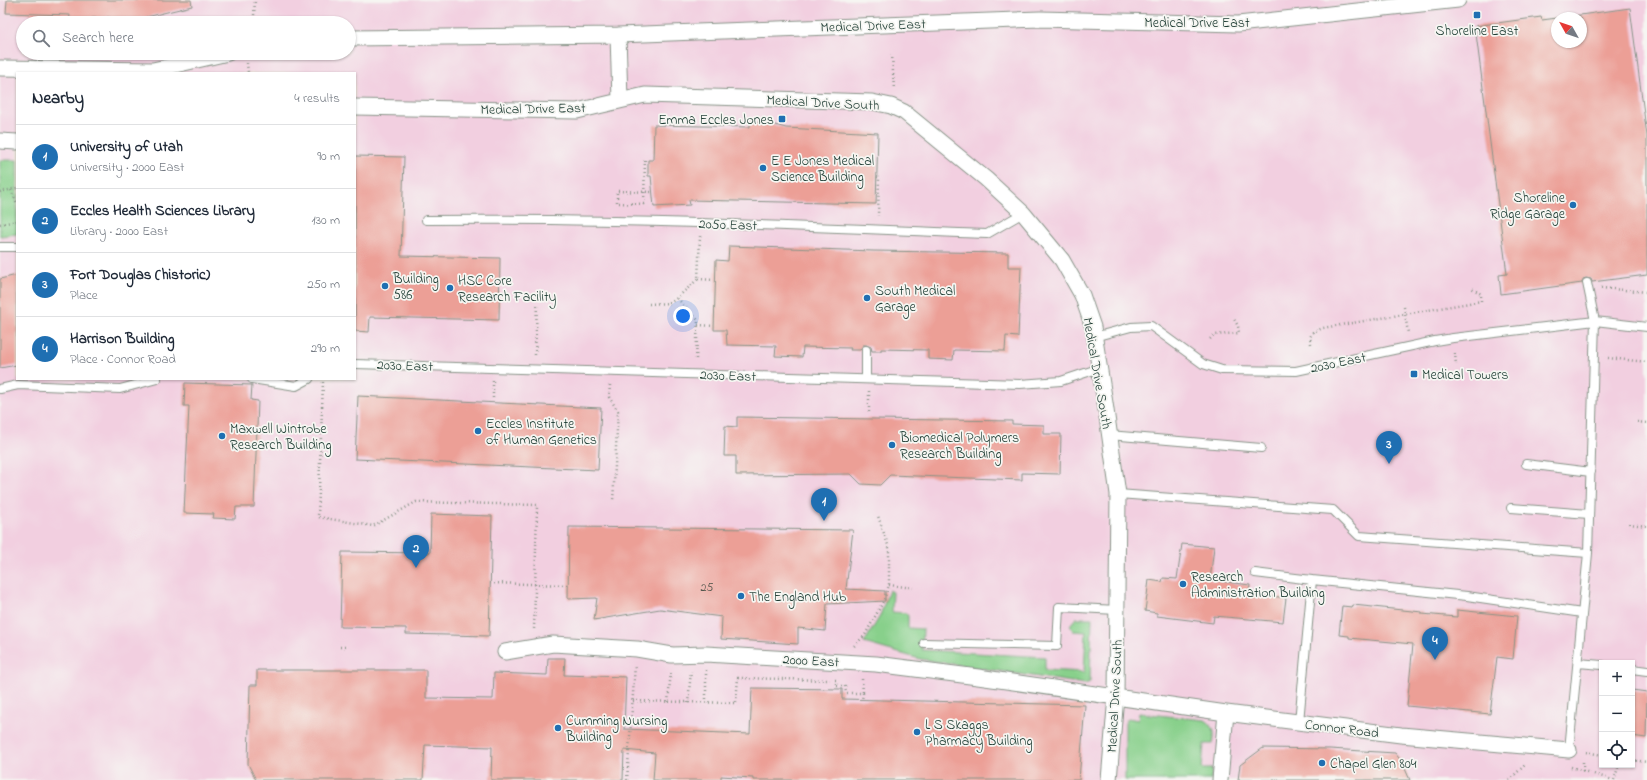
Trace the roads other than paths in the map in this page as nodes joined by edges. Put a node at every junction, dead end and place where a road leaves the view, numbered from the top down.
1 (1458, 0) edge
2 (618, 35) junction
3 (356, 38) edge
4 (197, 60) edge
5 (0, 68) edge
6 (620, 100) junction
7 (356, 107) edge
8 (0, 141) edge
9 (16, 142) edge
10 (1024, 213) junction
11 (426, 220) dead end
12 (0, 247) edge
13 (16, 247) edge
14 (1587, 283) dead end
15 (1595, 321) junction
16 (1647, 327) edge
17 (1094, 337) junction
18 (866, 350) dead end
19 (356, 364) edge
20 (1100, 368) junction
21 (868, 379) junction
22 (152, 380) edge
23 (258, 380) edge
24 (307, 380) edge
25 (0, 389) edge
26 (1110, 435) junction
27 (1261, 448) dead end
28 (1526, 464) dead end
29 (1591, 472) junction
30 (1118, 494) junction
31 (1511, 508) dead end
32 (1589, 514) junction
33 (1588, 553) junction
34 (1255, 573) dead end
35 (1312, 580) junction
36 (1117, 610) junction
37 (1582, 613) junction
38 (924, 643) dead end
39 (505, 652) dead end
40 (1578, 663) junction
41 (1599, 666) edge
42 (1635, 669) edge
43 (1647, 671) edge
44 (1116, 696) junction
45 (1226, 713) junction
46 (1299, 722) junction
47 (1569, 750) joint
48 (1109, 780) edge
49 (1220, 780) edge

1 - 2 street, Medical Drive East
2 - 3 street, Medical Drive East
2 - 6 street
4 - 5 street
6 - 7 street, Medical Drive East
6 - 10 street, Medical Drive South
8 - 9 street
10 - 11 lane, 2050 East
10 - 17 street, Medical Drive South
12 - 13 lane
14 - 15 lane
15 - 16 lane, 2030 East
15 - 17 lane, 2030 East
15 - 29 lane
17 - 20 street, Medical Drive South
18 - 21 lane
19 - 21 lane, 2030 East
20 - 21 lane, 2030 East
20 - 26 street, Medical Drive South
22 - 25 lane
23 - 24 lane
26 - 27 lane
26 - 30 street, Medical Drive South
28 - 29 lane
29 - 32 lane
30 - 33 lane
30 - 36 street, Medical Drive South
31 - 32 lane
32 - 33 lane
33 - 37 lane
34 - 35 lane
35 - 37 lane
35 - 46 lane
36 - 38 lane
36 - 44 street, Medical Drive South
37 - 40 lane
39 - 44 street, 2000 East
40 - 41 lane
40 - 47 lane
42 - 43 lane
44 - 45 street, Connor Road
44 - 48 street, Medical Drive South
45 - 46 street, Connor Road
45 - 49 street
46 - 47 street, Connor Road

